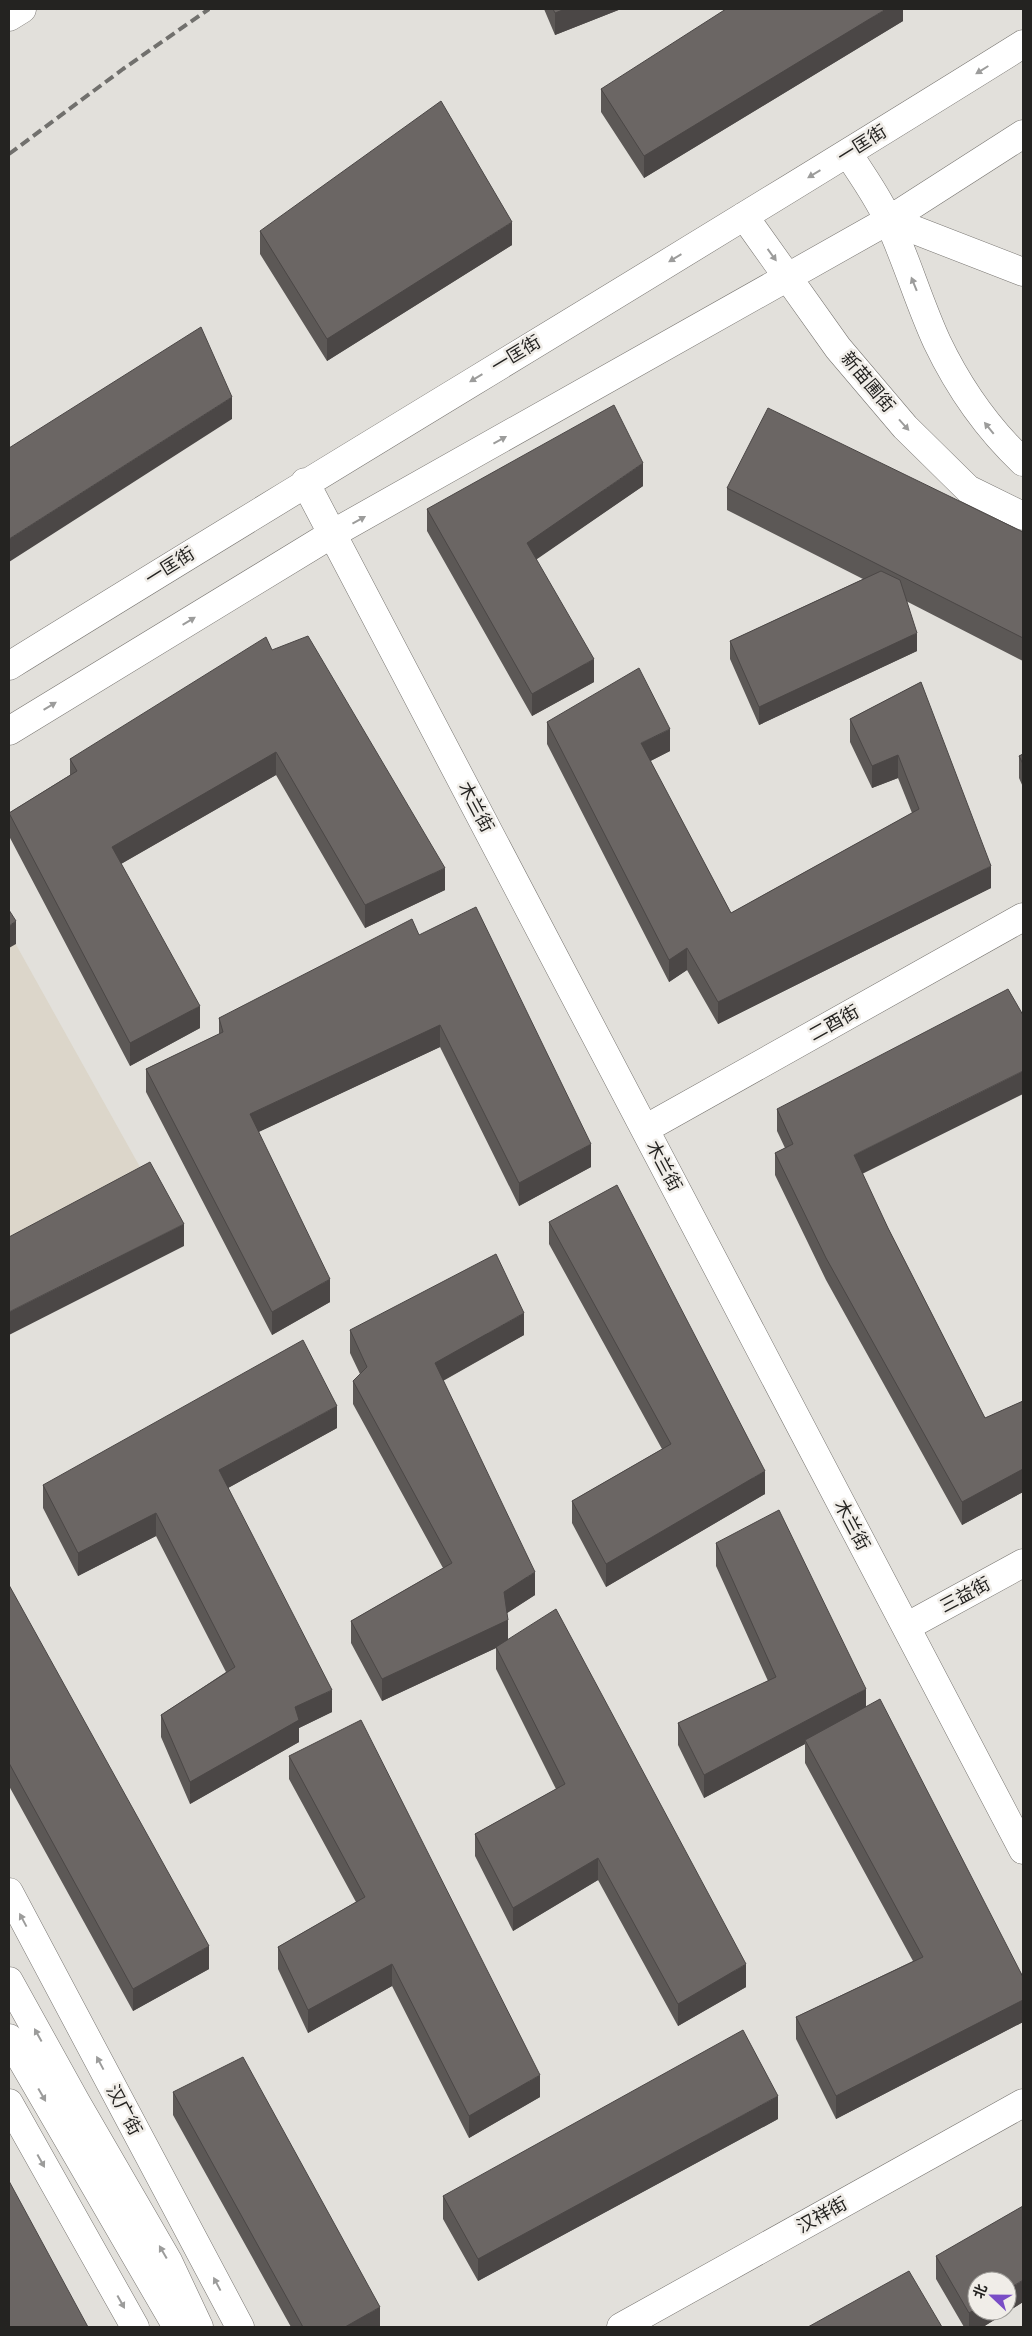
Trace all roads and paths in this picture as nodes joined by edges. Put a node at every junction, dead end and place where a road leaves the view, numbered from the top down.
1 (22, 9) edge
2 (9, 17) edge
3 (1023, 44) edge
4 (1023, 134) edge
5 (848, 153) junction
6 (744, 216) junction
7 (888, 220) junction
8 (1023, 272) edge
9 (788, 277) junction
10 (1023, 462) edge
11 (305, 482) junction
12 (1023, 516) edge
13 (332, 534) junction
14 (9, 666) edge
15 (9, 731) edge
16 (1023, 918) edge
17 (645, 1129) junction
18 (1023, 1564) edge
19 (906, 1627) junction
20 (1023, 1850) edge
21 (9, 1892) edge
22 (9, 1981) edge
23 (9, 2038) edge
24 (9, 2103) edge
25 (1023, 2103) edge
26 (135, 2327) edge
27 (178, 2327) edge
28 (199, 2327) edge
29 (240, 2327) edge
30 (620, 2327) edge

1 - 2 street
3 -> 5 street, 一匡街
4 - 7 street
5 -> 6 street, 一匡街
5 - 7 street
6 -> 9 street, 新苗圃街
6 -> 11 street, 一匡街
7 - 8 street
7 - 9 street
10 -> 7 street
9 -> 12 street, 新苗圃街
13 -> 9 street
11 - 13 street, 木兰街
11 - 14 street, 一匡街
15 -> 13 street
13 - 17 street, 木兰街
16 - 17 street, 二酉街
17 - 19 street, 木兰街
18 - 19 street, 三益街
19 - 20 street, 木兰街
29 -> 21 street, 汉广街
28 -> 22 street, 汉广街
23 -> 27 street
24 -> 26 street
25 - 30 street, 汉祥街

